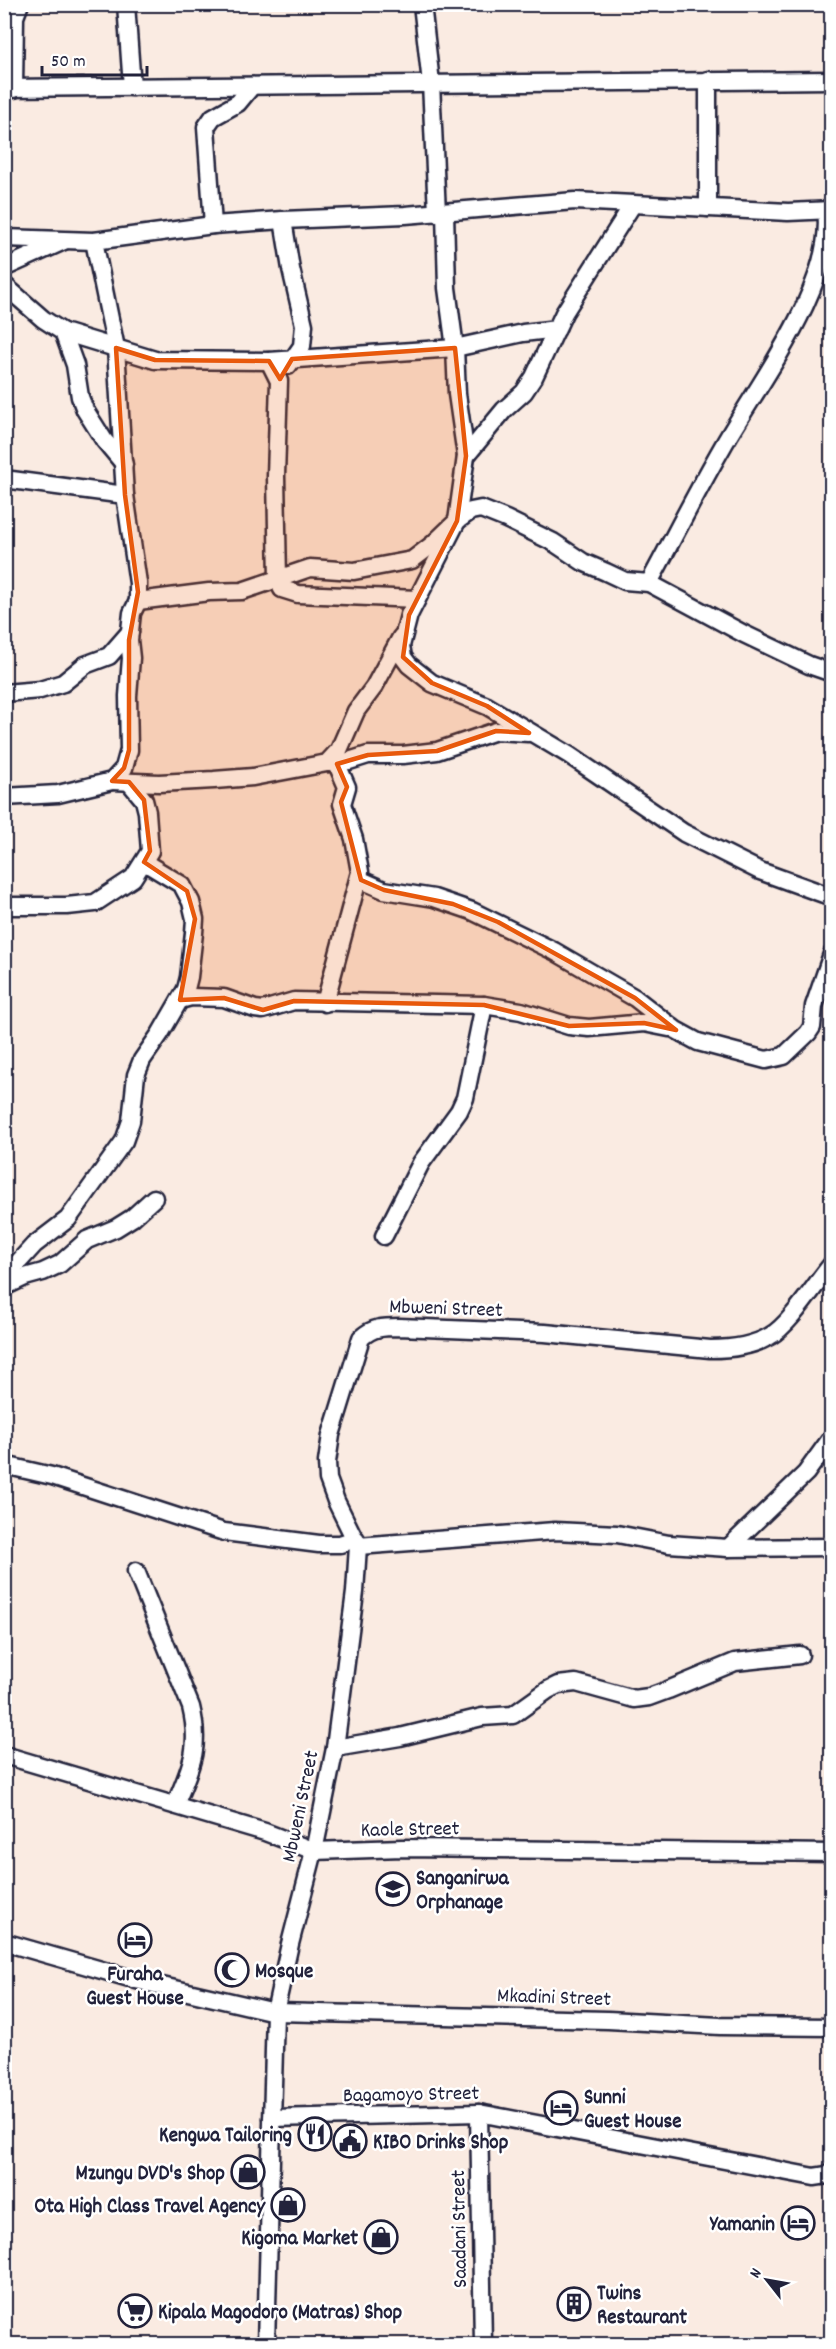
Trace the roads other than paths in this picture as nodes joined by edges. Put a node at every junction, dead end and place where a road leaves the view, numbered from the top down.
1 (20, 4) edge
2 (126, 4) edge
3 (422, 4) edge
4 (708, 80) junction
5 (831, 80) edge
6 (431, 83) junction
7 (252, 86) junction
8 (132, 87) junction
9 (9, 89) edge
10 (633, 204) junction
11 (708, 208) junction
12 (829, 210) edge
13 (441, 212) junction
14 (283, 220) junction
15 (213, 225) junction
16 (4, 238) edge
17 (68, 239) junction
18 (94, 241) junction
19 (4, 268) edge
20 (4, 285) edge
21 (557, 329) junction
22 (63, 332) junction
23 (116, 348) junction
24 (455, 348) junction
25 (292, 360) junction
26 (269, 361) junction
27 (279, 381) junction
28 (466, 456) junction
29 (124, 464) junction
30 (4, 479) edge
31 (125, 495) junction
32 (457, 521) junction
33 (278, 580) junction
34 (649, 583) junction
35 (417, 599) junction
36 (138, 601) junction
37 (406, 628) junction
38 (130, 632) junction
39 (831, 673) edge
40 (4, 693) edge
41 (529, 733) junction
42 (332, 763) junction
43 (121, 782) junction
44 (4, 797) edge
45 (144, 862) junction
46 (359, 879) junction
47 (831, 897) edge
48 (4, 906) edge
49 (831, 954) edge
50 (180, 1000) junction
51 (325, 1003) junction
52 (484, 1005) junction
53 (676, 1030) junction
54 (154, 1198) dead end
55 (384, 1236) dead end
56 (831, 1264) edge
57 (4, 1278) edge
58 (4, 1287) edge
59 (831, 1437) edge
60 (4, 1465) edge
61 (357, 1542) junction
62 (831, 1547) edge
63 (728, 1548) junction
64 (136, 1571) dead end
65 (800, 1655) dead end
66 (335, 1748) junction
67 (4, 1755) edge
68 (175, 1805) junction
69 (314, 1851) junction
70 (831, 1853) edge
71 (4, 1942) edge
72 (275, 2012) junction
73 (831, 2027) edge
74 (479, 2113) junction
75 (272, 2118) junction
76 (831, 2171) edge
77 (266, 2344) edge
78 (483, 2344) edge

1 - 9 street
2 - 8 street
3 - 6 street
4 - 5 street
4 - 6 street
4 - 11 street
6 - 7 street
6 - 13 street
7 - 8 street
7 - 15 street
8 - 9 street
10 - 11 street
10 - 13 street
10 - 21 street
11 - 12 street
12 - 34 street
13 - 14 street
13 - 24 street
14 - 15 street
14 - 25 street
15 - 18 street
16 - 17 street
17 - 18 street
17 - 19 street
18 - 23 street
20 - 22 street
21 - 24 street
21 - 28 street
22 - 23 street
22 - 29 street
23 - 26 street
23 - 29 street
24 - 25 street
24 - 28 street
25 - 26 street
25 - 27 street
26 - 27 street
27 - 33 street
28 - 32 street
29 - 31 street
30 - 31 street
31 - 36 street
32 - 33 street
32 - 34 street
32 - 35 street
33 - 35 street
33 - 36 street
34 - 39 street
35 - 37 street
36 - 38 street
37 - 41 street
37 - 42 street
38 - 40 street
38 - 43 street
41 - 42 street
41 - 47 street
42 - 43 street
42 - 46 street
43 - 44 street
43 - 45 street
45 - 48 street
45 - 50 street
46 - 51 street
46 - 53 street
49 - 53 street
50 - 51 street
50 - 57 street
51 - 52 street
52 - 53 street
52 - 55 street
54 - 58 street
56 - 61 street, Mbweni Street
59 - 63 street
60 - 61 street
61 - 63 street
61 - 66 street, Mbweni Street
62 - 63 street
64 - 68 street
65 - 66 street
66 - 69 street, Mbweni Street
67 - 68 street, Kaole Street
68 - 69 street, Kaole Street
69 - 70 street, Kaole Street
69 - 72 street, Mbweni Street
71 - 72 street
72 - 73 street, Mkadini Street
72 - 75 street, Mbweni Street
74 - 75 street, Bagamoyo Street
74 - 76 street, Bagamoyo Street
74 - 78 street, Saadani Street
75 - 77 street, Mbweni Street

